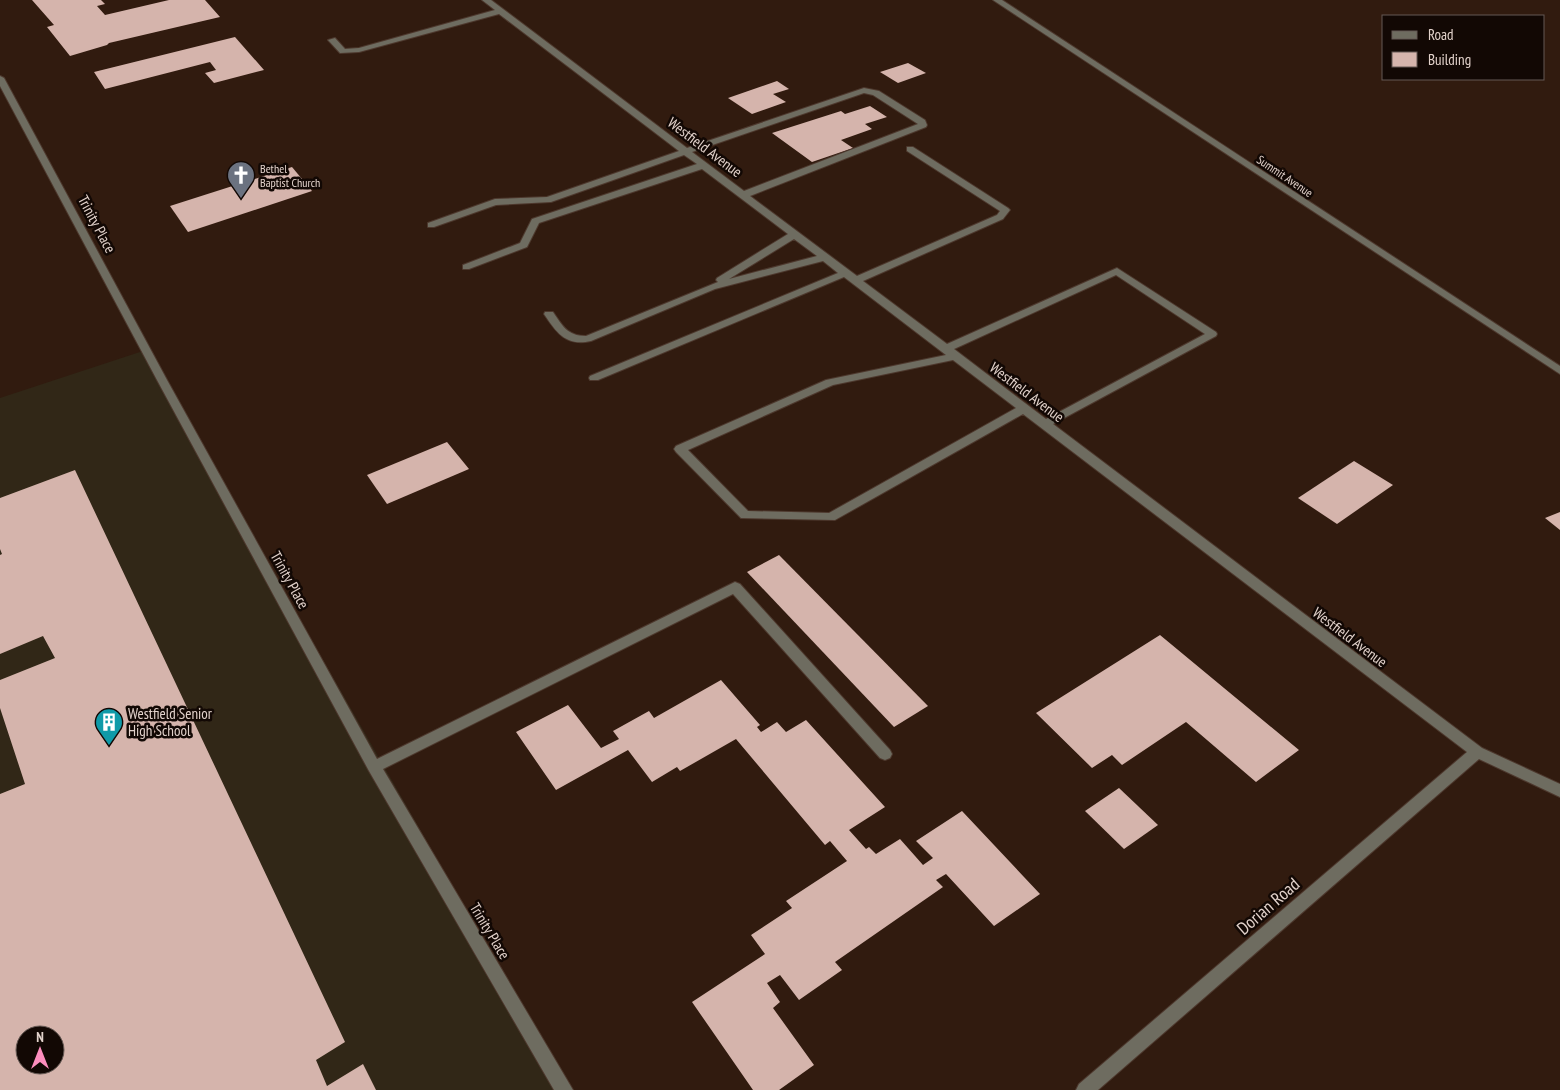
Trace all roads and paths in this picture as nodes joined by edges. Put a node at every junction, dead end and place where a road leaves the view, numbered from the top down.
1 (486, 0) edge
2 (997, 0) edge
3 (501, 11) junction
4 (332, 40) dead end
5 (0, 78) edge
6 (910, 148) dead end
7 (686, 151) junction
8 (704, 165) junction
9 (743, 195) junction
10 (431, 225) dead end
11 (796, 234) junction
12 (825, 257) junction
13 (466, 267) dead end
14 (846, 273) junction
15 (856, 280) junction
16 (711, 287) junction
17 (549, 314) dead end
18 (951, 353) junction
19 (1560, 371) edge
20 (594, 378) dead end
21 (1025, 408) junction
22 (1045, 424) junction
23 (1477, 752) junction
24 (885, 754) dead end
25 (374, 767) junction
26 (1560, 791) edge
27 (564, 1090) edge
28 (1086, 1090) edge

1 - 3 street, Westfield Avenue
2 - 19 street, Summit Avenue
3 - 4 street
3 - 7 street, Westfield Avenue
5 - 25 street, Trinity Place
6 - 15 street
7 - 8 street, Westfield Avenue
7 - 9 street
7 - 10 street
8 - 9 street, Westfield Avenue
8 - 13 street
9 - 11 street, Westfield Avenue
11 - 12 street, Westfield Avenue
11 - 16 street
12 - 14 street, Westfield Avenue
12 - 16 street
14 - 15 street, Westfield Avenue
14 - 20 street
15 - 18 street, Westfield Avenue
16 - 17 street
18 - 21 street, Westfield Avenue
18 - 21 street
18 - 22 street
21 - 22 street, Westfield Avenue
22 - 23 street, Westfield Avenue
23 - 26 street, Westfield Avenue
23 - 28 street, Dorian Road
24 - 25 street
25 - 27 street, Trinity Place

